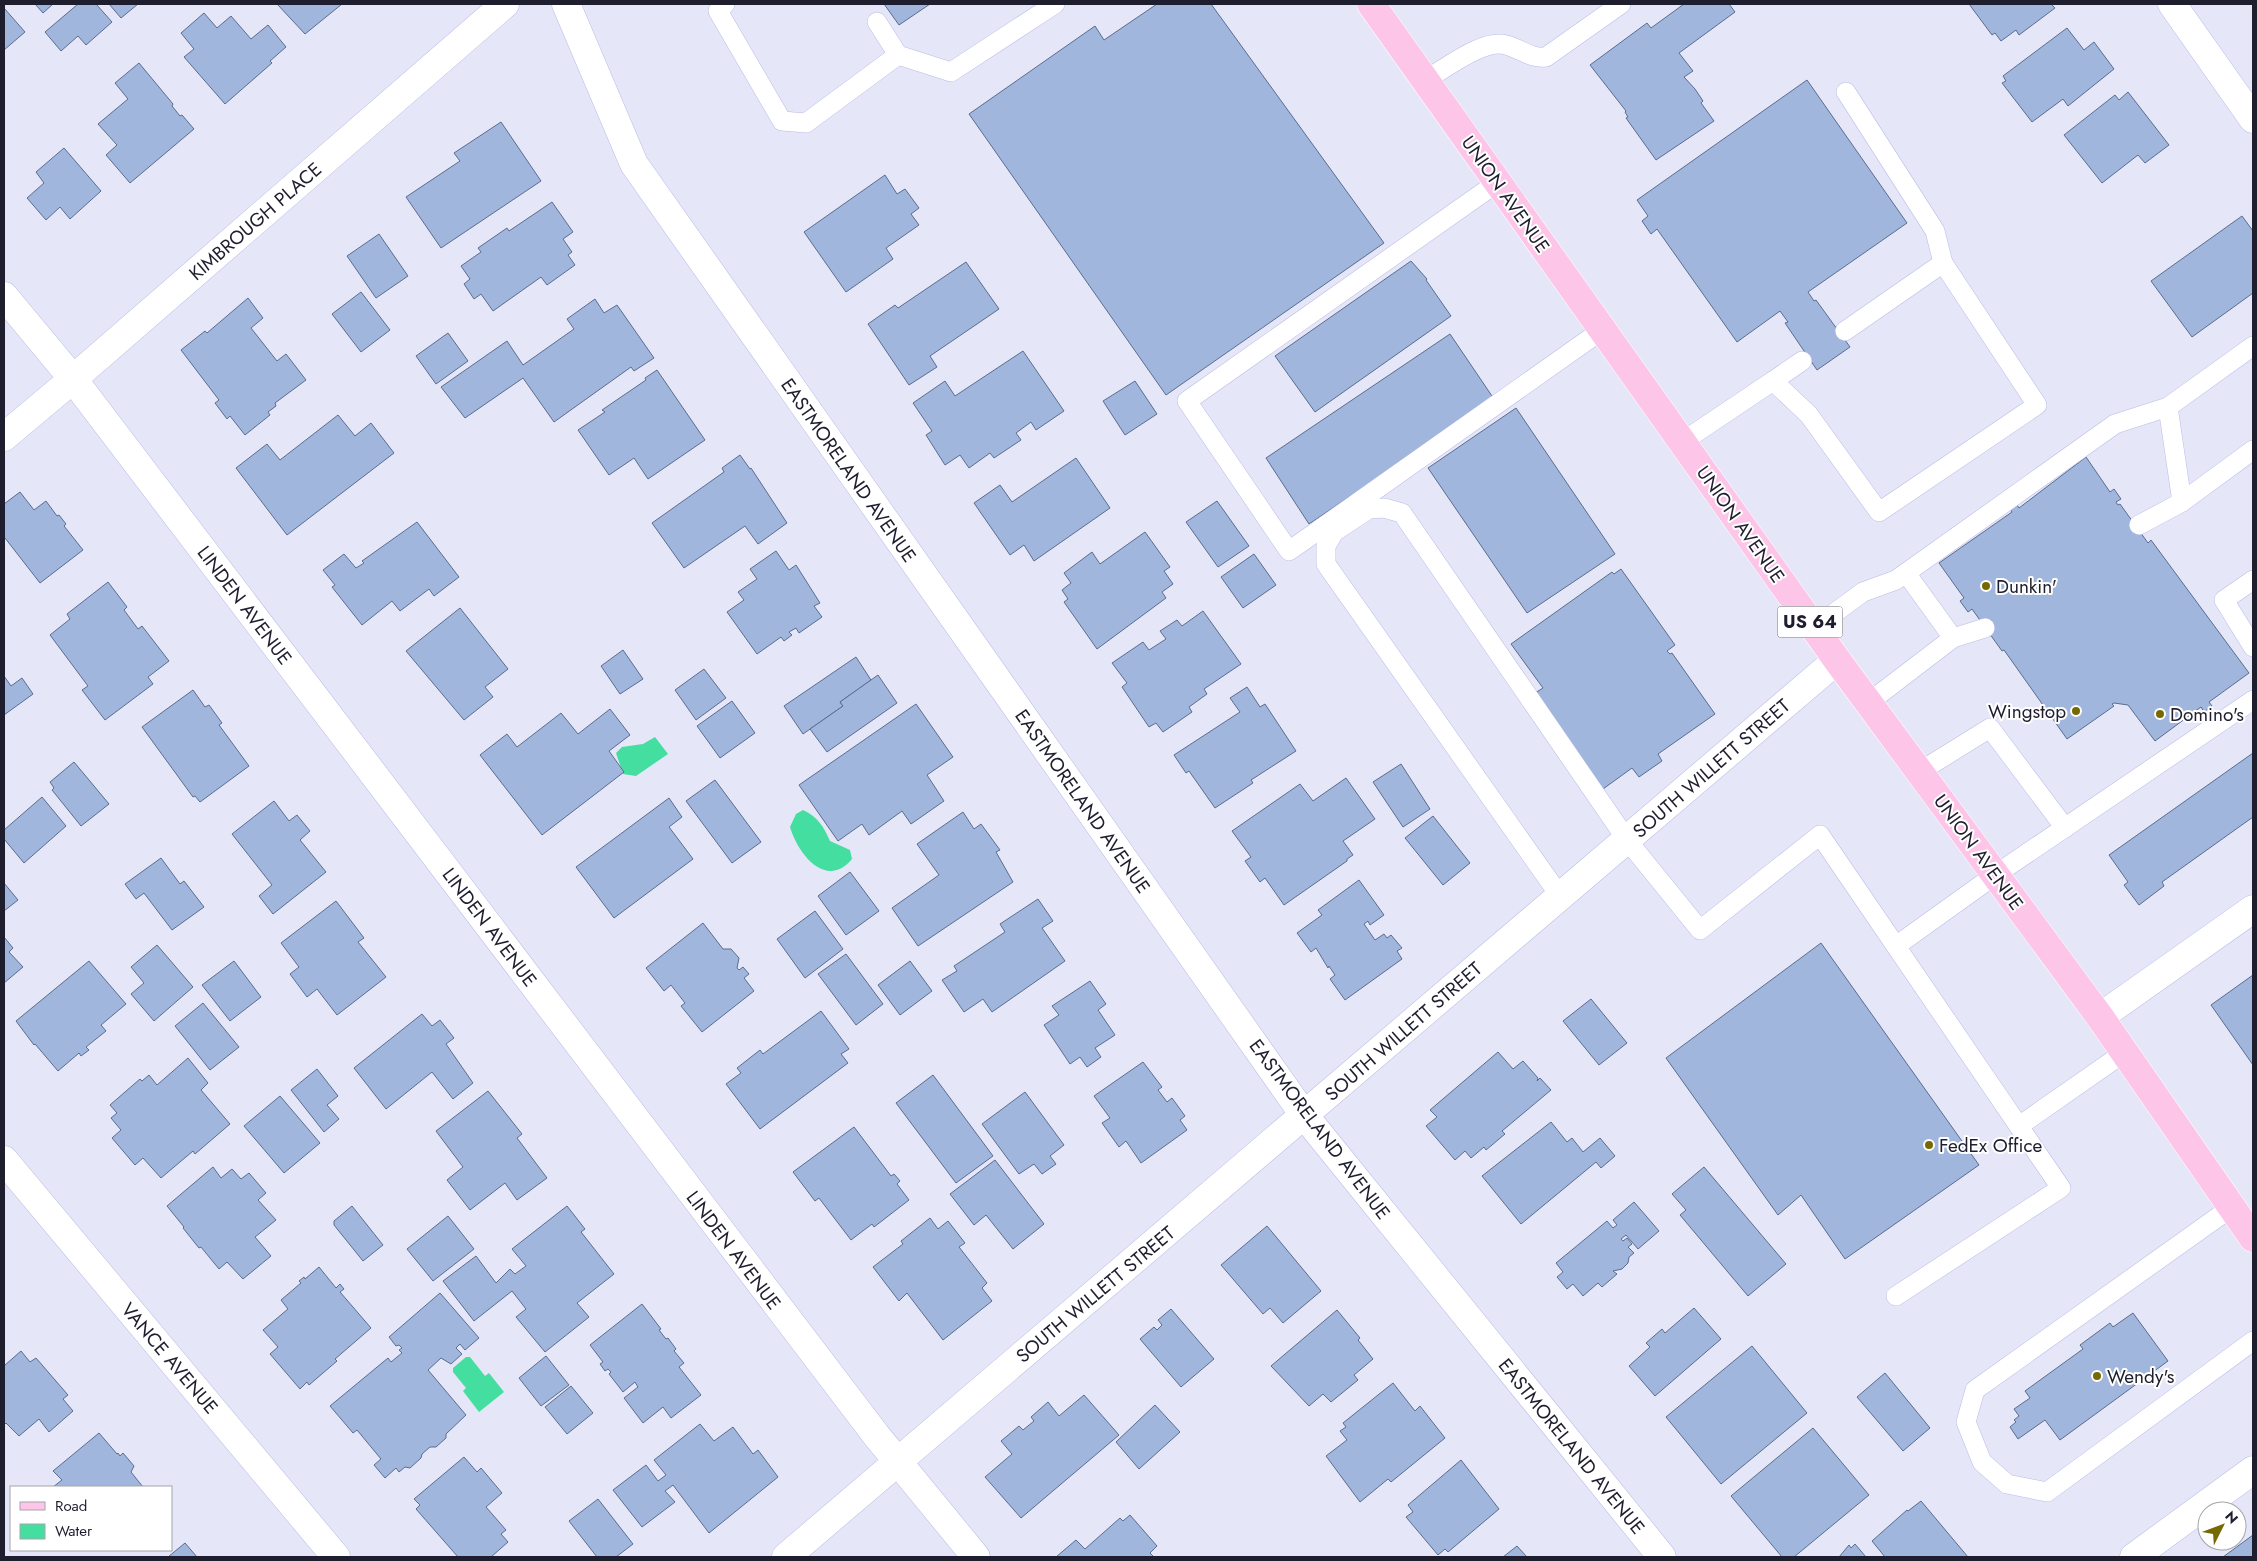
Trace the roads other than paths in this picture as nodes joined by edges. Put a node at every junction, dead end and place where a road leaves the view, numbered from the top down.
1 (505, 4) edge
2 (566, 4) edge
3 (725, 4) edge
4 (1055, 4) edge
5 (1371, 4) edge
6 (1621, 4) edge
7 (2172, 4) edge
8 (877, 22) dead end
9 (898, 55) junction
10 (1425, 80) junction
11 (1846, 92) dead end
12 (2253, 119) edge
13 (1498, 182) junction
14 (1943, 264) junction
15 (4, 296) edge
16 (1602, 330) junction
17 (1845, 331) dead end
18 (2253, 346) edge
19 (1802, 361) dead end
20 (73, 379) junction
21 (1773, 381) junction
22 (2168, 407) junction
23 (4, 436) edge
24 (1682, 442) junction
25 (2253, 450) edge
26 (2182, 502) junction
27 (2139, 525) dead end
28 (1906, 573) junction
29 (2253, 580) edge
30 (1814, 628) junction
31 (1985, 628) dead end
32 (1953, 638) junction
33 (2253, 647) edge
34 (1837, 660) junction
35 (2253, 700) edge
36 (1868, 703) junction
37 (1919, 772) junction
38 (2065, 828) junction
39 (1627, 840) junction
40 (1996, 875) junction
41 (1560, 896) junction
42 (2253, 909) edge
43 (1896, 946) junction
44 (2100, 1017) junction
45 (2125, 1052) junction
46 (1304, 1115) junction
47 (2018, 1126) junction
48 (4, 1160) edge
49 (2232, 1207) junction
50 (2253, 1238) edge
51 (1896, 1296) dead end
52 (2253, 1341) edge
53 (897, 1463) junction
54 (2253, 1470) edge
55 (336, 1557) edge
56 (786, 1557) edge
57 (976, 1557) edge
58 (1662, 1557) edge
59 (2134, 1557) edge

1 - 20 street, KIMBROUGH PLACE
2 - 46 street, EASTMORELAND AVENUE
3 - 9 lane
4 - 9 lane
5 - 10 main road, UNION AVENUE / US 64
6 - 10 lane
7 - 12 street
8 - 9 lane
10 - 13 main road, UNION AVENUE / US 64
11 - 14 lane
13 - 16 main road, UNION AVENUE / US 64
13 - 16 lane
14 - 17 lane
14 - 21 lane
15 - 20 street, LINDEN AVENUE
16 - 24 main road, UNION AVENUE / US 64
18 - 22 lane
19 - 21 lane
20 - 23 street, KIMBROUGH PLACE
20 - 53 street, LINDEN AVENUE
21 - 24 lane
22 - 26 lane
22 - 28 lane
24 - 30 main road, UNION AVENUE / US 64
25 - 26 lane
26 - 27 lane
28 - 30 lane
28 - 32 lane
29 - 33 lane
30 - 34 main road, UNION AVENUE / US 64
31 - 32 lane
32 - 36 lane
34 - 36 main road, UNION AVENUE / US 64
34 - 39 street, SOUTH WILLETT STREET
35 - 38 lane
36 - 37 main road, UNION AVENUE / US 64
37 - 38 lane
37 - 40 main road, UNION AVENUE / US 64
38 - 40 lane
39 - 41 street, SOUTH WILLETT STREET
39 - 41 lane
39 - 43 lane
40 - 43 lane
40 - 44 main road, UNION AVENUE / US 64
41 - 46 street, SOUTH WILLETT STREET
42 - 44 street
43 - 47 lane
44 - 45 main road, UNION AVENUE / US 64
45 - 47 lane
45 - 49 main road, UNION AVENUE / US 64
46 - 53 street, SOUTH WILLETT STREET
46 - 58 street, EASTMORELAND AVENUE
47 - 51 lane
48 - 55 street, VANCE AVENUE
49 - 50 main road, UNION AVENUE / US 64
49 - 52 lane
53 - 56 street, SOUTH WILLETT STREET
53 - 57 street, LINDEN AVENUE
54 - 59 street

